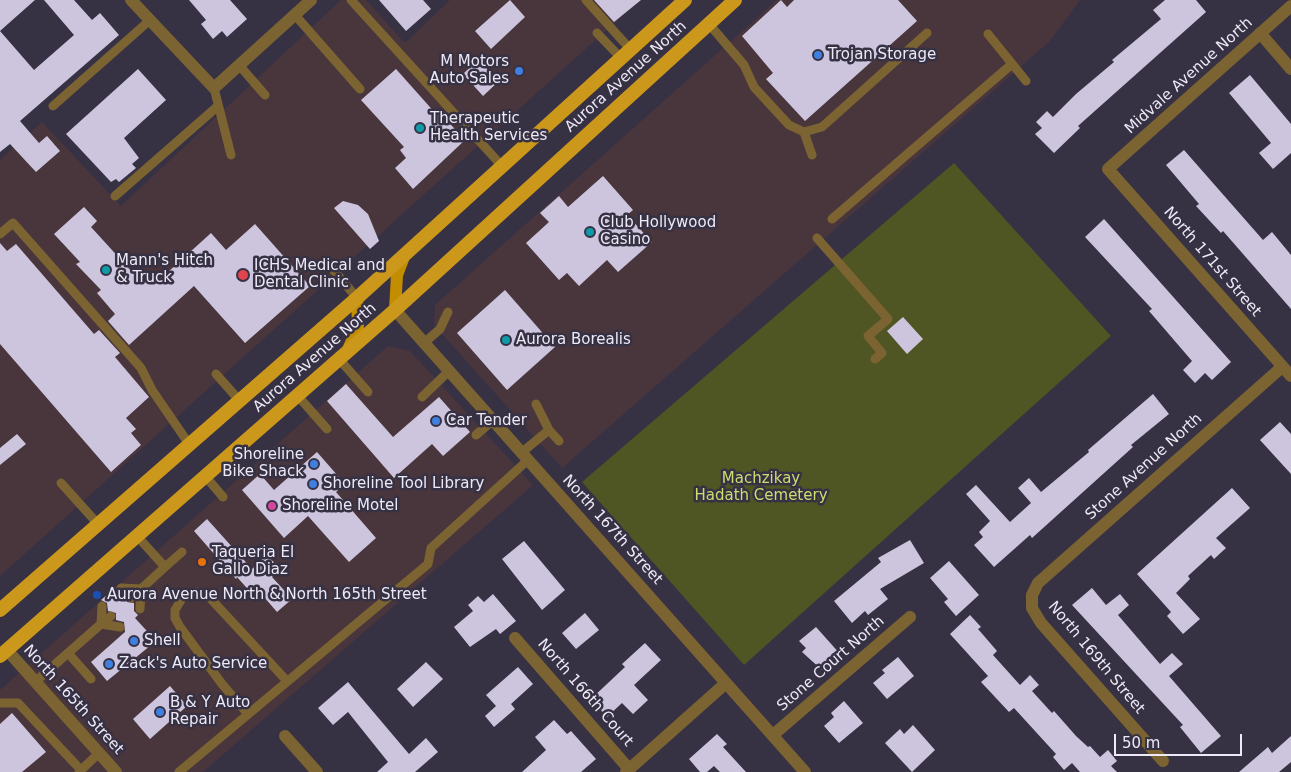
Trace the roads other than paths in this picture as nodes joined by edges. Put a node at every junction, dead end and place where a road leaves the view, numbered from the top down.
1 (132, 0) edge
2 (312, 0) edge
3 (351, 0) edge
4 (586, 0) edge
5 (685, 0) edge
6 (735, 0) edge
7 (1291, 6) edge
8 (295, 15) junction
9 (150, 20) junction
10 (709, 24) junction
11 (597, 33) dead end
12 (1260, 33) junction
13 (927, 34) dead end
14 (988, 34) dead end
15 (626, 54) junction
16 (1012, 64) junction
17 (239, 65) junction
18 (1291, 69) edge
19 (1026, 81) dead end
20 (214, 88) junction
21 (360, 89) dead end
22 (265, 94) dead end
23 (52, 106) dead end
24 (218, 106) junction
25 (804, 132) junction
26 (231, 155) dead end
27 (812, 155) dead end
28 (502, 166) junction
29 (1108, 169) joint
30 (115, 196) dead end
31 (832, 219) dead end
32 (0, 234) edge
33 (816, 238) dead end
34 (405, 254) junction
35 (326, 261) dead end
36 (357, 298) junction
37 (395, 310) junction
38 (448, 312) dead end
39 (424, 342) junction
40 (343, 355) junction
41 (875, 359) dead end
42 (1287, 371) edge
43 (449, 372) junction
44 (216, 374) dead end
45 (368, 392) dead end
46 (297, 395) junction
47 (422, 397) dead end
48 (239, 400) junction
49 (536, 404) dead end
50 (492, 420) junction
51 (327, 429) dead end
52 (548, 430) junction
53 (476, 435) dead end
54 (559, 441) dead end
55 (189, 444) junction
56 (524, 457) junction
57 (205, 476) junction
58 (61, 483) dead end
59 (223, 497) dead end
60 (98, 524) junction
61 (137, 536) junction
62 (182, 552) dead end
63 (165, 567) junction
64 (121, 588) dead end
65 (141, 589) junction
66 (1032, 595) joint
67 (131, 598) dead end
68 (102, 606) dead end
69 (140, 609) dead end
70 (0, 610) edge
71 (111, 616) dead end
72 (910, 617) dead end
73 (101, 624) junction
74 (120, 627) dead end
75 (515, 638) dead end
76 (3, 653) edge
77 (68, 653) junction
78 (91, 679) dead end
79 (287, 681) junction
80 (35, 682) junction
81 (726, 683) junction
82 (0, 704) edge
83 (248, 714) junction
84 (773, 735) junction
85 (285, 736) dead end
86 (99, 753) junction
87 (1162, 761) dead end
88 (627, 770) edge
89 (80, 771) edge
90 (116, 772) edge
91 (179, 772) edge
92 (317, 772) edge
93 (805, 772) edge

1 - 9 street
2 - 8 street
3 - 28 lane
4 - 15 lane
5 - 15 highway, Aurora Avenue North
6 - 10 highway, Aurora Avenue North
7 - 12 street, Midvale Avenue North
8 - 17 street
8 - 21 lane
9 - 20 street
9 - 23 lane
10 - 25 lane
10 - 37 highway, Aurora Avenue North
11 - 15 lane
12 - 18 street
12 - 29 street, Midvale Avenue North
13 - 25 lane
14 - 16 lane
15 - 28 highway, Aurora Avenue North
16 - 19 lane
16 - 31 lane
17 - 20 street
17 - 22 lane
20 - 24 lane
24 - 26 lane
24 - 30 lane
25 - 27 lane
28 - 34 highway, Aurora Avenue North
29 - 42 street, North 171st Street
32 - 55 lane
33 - 41 lane
34 - 36 highway, Aurora Avenue North
34 - 37 main road
35 - 36 lane
36 - 40 main road
36 - 48 highway, Aurora Avenue North
37 - 39 street, North 167th Street
37 - 40 highway, Aurora Avenue North
38 - 39 lane
39 - 43 street, North 167th Street
40 - 45 lane
40 - 46 highway, Aurora Avenue North
42 - 66 street, Stone Avenue North
43 - 47 lane
43 - 50 street, North 167th Street
44 - 48 lane
46 - 51 lane
46 - 57 highway, Aurora Avenue North
48 - 55 highway, Aurora Avenue North
49 - 52 lane
50 - 53 lane
50 - 56 street, North 167th Street
52 - 54 lane
52 - 56 lane
55 - 60 highway, Aurora Avenue North
56 - 79 lane
56 - 81 street, North 167th Street
57 - 59 lane
57 - 61 highway, Aurora Avenue North
58 - 60 lane
60 - 70 highway, Aurora Avenue North
61 - 63 lane
61 - 76 highway, Aurora Avenue North
62 - 63 lane
63 - 65 lane
64 - 65 lane
65 - 67 lane
65 - 69 lane
66 - 87 street, North 169th Street
68 - 73 lane
71 - 73 lane
72 - 84 street, Stone Court North
73 - 74 lane
73 - 77 lane
75 - 88 street, North 166th Court
76 - 80 street, North 165th Street
77 - 78 lane
77 - 80 lane
79 - 83 lane
79 - 83 lane
80 - 86 street, North 165th Street
81 - 84 street, North 167th Street
81 - 88 street
82 - 89 lane
83 - 91 lane
84 - 93 street, North 167th Street
85 - 92 street
86 - 89 lane
86 - 90 street, North 165th Street

